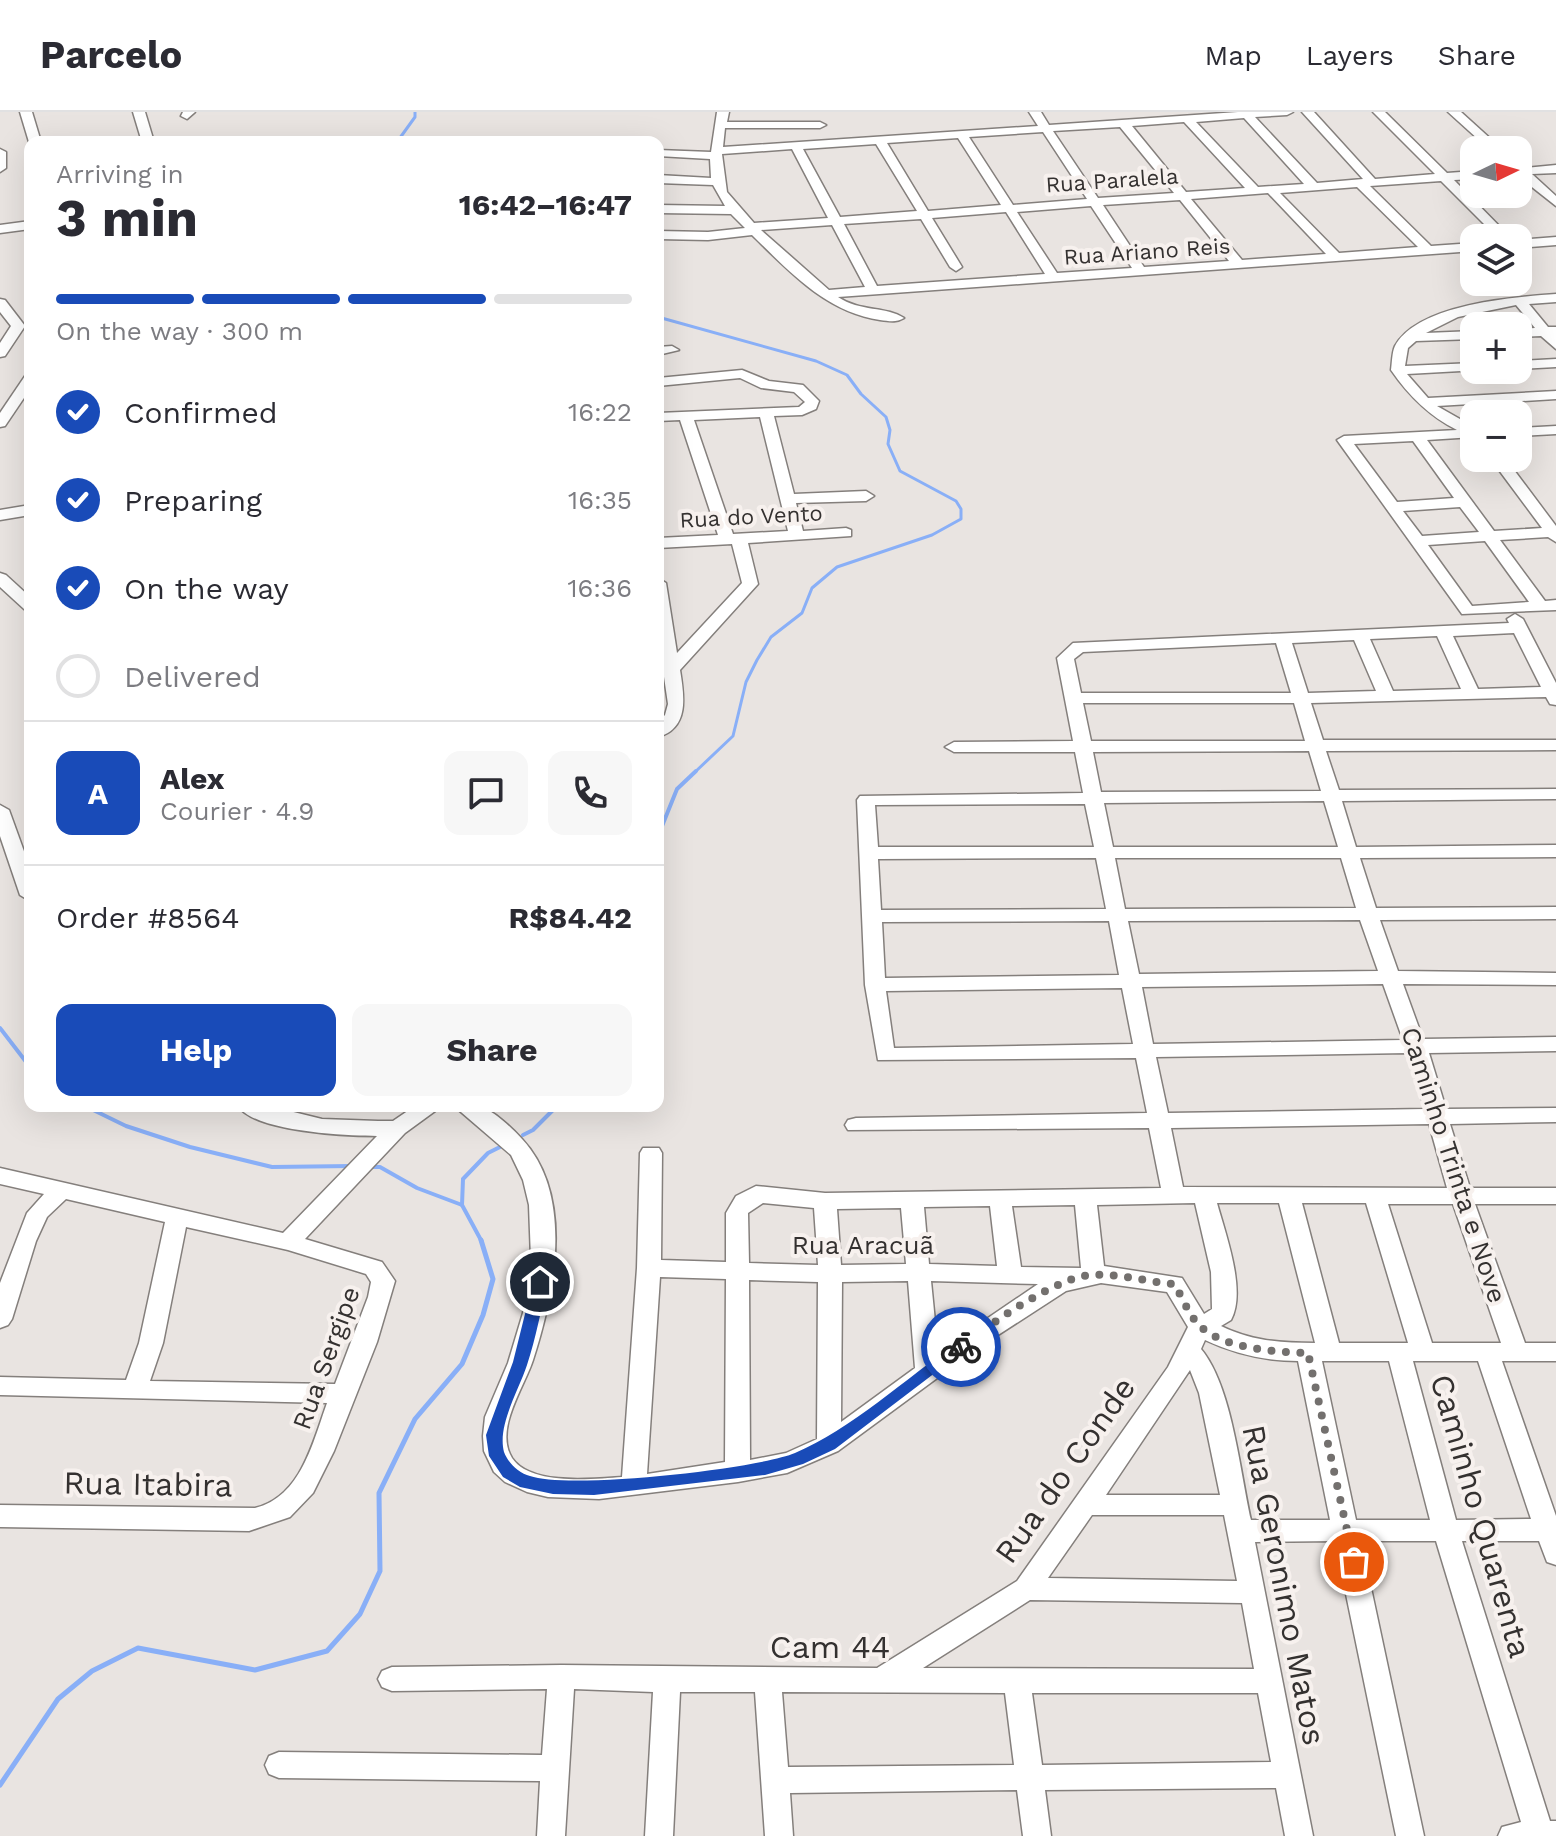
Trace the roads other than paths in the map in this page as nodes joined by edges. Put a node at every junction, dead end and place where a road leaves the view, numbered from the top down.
1 (26, 112) edge
2 (139, 112) edge
3 (723, 112) edge
4 (1035, 112) edge
5 (1287, 112) edge
6 (1308, 112) edge
7 (1379, 112) edge
8 (1454, 112) edge
9 (1247, 115) junction
10 (1178, 117) edge
11 (1124, 124) junction
12 (720, 125) junction
13 (820, 125) dead end
14 (1044, 129) junction
15 (961, 134) junction
16 (33, 136) edge
17 (146, 136) edge
18 (1481, 136) edge
19 (879, 139) junction
20 (795, 145) junction
21 (0, 152) edge
22 (664, 153) edge
23 (717, 153) junction
24 (0, 168) edge
25 (1556, 169) edge
26 (1532, 170) edge
27 (1460, 176) edge
28 (1443, 177) junction
29 (664, 179) edge
30 (1532, 181) edge
31 (718, 182) junction
32 (1366, 182) junction
33 (1313, 186) junction
34 (1270, 189) junction
35 (1254, 190) junction
36 (1183, 195) junction
37 (1096, 201) junction
38 (1556, 202) edge
39 (1009, 207) junction
40 (664, 209) edge
41 (735, 210) junction
42 (922, 214) junction
43 (836, 221) junction
44 (1491, 224) edge
45 (24, 226) edge
46 (0, 229) edge
47 (754, 229) junction
48 (664, 235) edge
49 (1556, 241) edge
50 (1532, 243) edge
51 (1460, 248) edge
52 (1429, 251) junction
53 (1337, 258) junction
54 (1239, 265) junction
55 (956, 267) dead end
56 (1141, 272) junction
57 (1054, 278) junction
58 (874, 292) junction
59 (824, 294) junction
60 (1556, 298) edge
61 (1519, 300) junction
62 (0, 303) edge
63 (897, 318) dead end
64 (24, 327) edge
65 (1550, 331) edge
66 (1460, 336) edge
67 (1409, 338) junction
68 (1556, 345) edge
69 (0, 353) edge
70 (1556, 363) edge
71 (1532, 364) edge
72 (1460, 368) edge
73 (1398, 370) junction
74 (664, 381) edge
75 (24, 392) edge
76 (1556, 395) edge
77 (1424, 402) junction
78 (771, 412) junction
79 (686, 416) junction
80 (664, 417) edge
81 (0, 423) edge
82 (1460, 427) edge
83 (1532, 432) edge
84 (1554, 433) edge
85 (1460, 434) edge
86 (1417, 437) junction
87 (1508, 472) edge
88 (866, 496) dead end
89 (788, 499) junction
90 (1466, 502) junction
91 (1393, 507) junction
92 (24, 511) edge
93 (0, 515) edge
94 (846, 533) dead end
95 (1555, 534) edge
96 (797, 536) junction
97 (1491, 536) junction
98 (733, 540) junction
99 (1417, 541) junction
100 (664, 543) edge
101 (0, 578) edge
102 (24, 600) edge
103 (1549, 606) edge
104 (1509, 609) junction
105 (1519, 628) junction
106 (1443, 632) junction
107 (1360, 636) junction
108 (1283, 640) junction
109 (664, 655) edge
110 (668, 679) edge
111 (1472, 694) junction
112 (1555, 695) edge
113 (1387, 696) junction
114 (1073, 698) junction
115 (1301, 698) junction
116 (664, 726) edge
117 (1556, 745) edge
118 (954, 747) dead end
119 (1083, 747) junction
120 (1316, 747) junction
121 (1556, 794) edge
122 (1094, 798) junction
123 (1332, 798) junction
124 (0, 810) edge
125 (1105, 851) junction
126 (1556, 851) edge
127 (869, 853) junction
128 (1350, 854) junction
129 (24, 878) edge
130 (1556, 913) edge
131 (1368, 914) junction
132 (872, 916) junction
133 (1117, 916) junction
134 (1391, 977) junction
135 (1556, 979) edge
136 (1131, 982) junction
137 (875, 985) junction
138 (1556, 1044) edge
139 (1416, 1046) junction
140 (1145, 1050) junction
141 (261, 1112) edge
142 (422, 1112) edge
143 (473, 1112) edge
144 (1438, 1115) junction
145 (1556, 1115) edge
146 (1156, 1119) junction
147 (856, 1125) dead end
148 (397, 1128) junction
149 (651, 1153) dead end
150 (0, 1176) edge
151 (60, 1191) junction
152 (1204, 1195) junction
153 (1174, 1196) junction
154 (1375, 1196) junction
155 (1461, 1196) junction
156 (1085, 1197) junction
157 (1289, 1198) junction
158 (1000, 1200) junction
159 (825, 1201) junction
160 (912, 1201) junction
161 (1554, 1203) edge
162 (177, 1218) junction
163 (288, 1242) junction
164 (649, 1268) junction
165 (737, 1272) junction
166 (919, 1272) junction
167 (830, 1274) junction
168 (1010, 1274) junction
169 (1085, 1276) junction
170 (0, 1319) edge
171 (1210, 1332) junction
172 (1487, 1351) junction
173 (1189, 1352) junction
174 (1319, 1352) junction
175 (1411, 1352) junction
176 (1516, 1352) junction
177 (1556, 1352) edge
178 (928, 1374) junction
179 (0, 1386) edge
180 (135, 1390) junction
181 (344, 1394) junction
182 (829, 1444) junction
183 (738, 1472) junction
184 (634, 1484) junction
185 (291, 1503) joint
186 (1084, 1505) junction
187 (1234, 1505) junction
188 (0, 1516) edge
189 (1239, 1531) junction
190 (1347, 1532) junction
191 (1446, 1532) junction
192 (1553, 1538) edge
193 (1026, 1589) junction
194 (1253, 1592) junction
195 (561, 1677) junction
196 (392, 1679) dead end
197 (667, 1680) junction
198 (768, 1681) junction
199 (880, 1681) junction
200 (1017, 1681) junction
201 (1269, 1681) junction
202 (279, 1765) dead end
203 (554, 1768) junction
204 (1287, 1775) junction
205 (776, 1780) junction
206 (1029, 1780) junction
207 (1537, 1835) edge
208 (551, 1836) edge
209 (659, 1836) edge
210 (779, 1836) edge
211 (1037, 1836) edge
212 (1299, 1836) edge
213 (1410, 1836) edge

1 - 16 street
2 - 17 street
3 - 12 street
4 - 14 street
5 - 9 street
6 - 32 street
7 - 28 street
8 - 18 street
9 - 10 street
9 - 33 street
10 - 11 street
10 - 35 street
11 - 14 street
11 - 36 street
12 - 13 street
12 - 23 street
14 - 15 street
14 - 37 street
15 - 19 street
15 - 39 street
19 - 20 street
19 - 42 street
20 - 23 street
20 - 43 street
21 - 24 street
22 - 23 street
23 - 31 street
25 - 26 street
27 - 28 street, Rua Paralela
28 - 32 street, Rua Paralela
28 - 44 street
29 - 31 street
30 - 38 street
31 - 41 street
32 - 33 street, Rua Paralela
32 - 52 street
33 - 34 street, Rua Paralela
34 - 35 street, Rua Paralela
34 - 53 street
35 - 36 street, Rua Paralela
36 - 37 street, Rua Paralela
36 - 54 street
37 - 39 street, Rua Paralela
37 - 56 street
39 - 42 street, Rua Paralela
39 - 57 street
40 - 41 street
41 - 47 street
42 - 43 street, Rua Paralela
42 - 55 street
43 - 47 street, Rua Paralela
43 - 58 street
45 - 46 street
47 - 48 street, Rua Paralela
47 - 59 street
49 - 50 street
51 - 52 street, Rua Ariano Reis
52 - 53 street, Rua Ariano Reis
53 - 54 street, Rua Ariano Reis
54 - 56 street, Rua Ariano Reis
56 - 57 street, Rua Ariano Reis
57 - 58 street, Rua Ariano Reis
58 - 59 street, Rua Ariano Reis
59 - 63 street
60 - 61 street
61 - 65 street
61 - 67 street
62 - 64 street
64 - 69 street
65 - 68 street
66 - 67 street
67 - 73 street
70 - 71 street
72 - 73 street
73 - 77 street
74 - 78 street
75 - 81 street
76 - 77 street
77 - 82 street
78 - 79 street
78 - 89 street
79 - 80 street
79 - 98 street
83 - 84 street
85 - 86 street
86 - 90 street
86 - 91 street
87 - 95 street
88 - 89 street
89 - 96 street
90 - 91 street
90 - 97 street
91 - 99 street
92 - 93 street
94 - 96 street, Rua do Vento
95 - 97 street
96 - 98 street, Rua do Vento
97 - 99 street
97 - 103 street
98 - 100 street, Rua do Vento
98 - 110 street
99 - 104 street
101 - 102 street
103 - 104 street
104 - 105 street
105 - 106 street
105 - 112 street
106 - 107 street
106 - 111 street
107 - 108 street
107 - 113 street
108 - 114 street
108 - 115 street, Caminho Trinta e Nove
109 - 110 street
110 - 116 street
111 - 112 street
111 - 113 street
113 - 115 street
114 - 115 street
114 - 119 street
115 - 120 street, Caminho Trinta e Nove
117 - 120 street
118 - 119 street
119 - 120 street
119 - 122 street
120 - 123 street, Caminho Trinta e Nove
121 - 123 street
122 - 123 street
122 - 125 street
122 - 127 street
123 - 128 street, Caminho Trinta e Nove
124 - 129 street
125 - 127 street
125 - 128 street
125 - 133 street
126 - 128 street
127 - 132 street
128 - 131 street, Caminho Trinta e Nove
130 - 131 street
131 - 133 street
131 - 134 street, Caminho Trinta e Nove
132 - 133 street
132 - 137 street
133 - 136 street
134 - 135 street
134 - 136 street
134 - 139 street, Caminho Trinta e Nove
136 - 137 street
136 - 140 street
137 - 140 street
138 - 139 street
139 - 140 street
139 - 144 street, Caminho Trinta e Nove
140 - 146 street
141 - 148 street
142 - 148 street
143 - 184 street
144 - 145 street
144 - 146 street
144 - 155 street, Caminho Trinta e Nove
146 - 147 street
146 - 153 street
148 - 163 street
149 - 164 street
150 - 151 street
151 - 162 street
151 - 170 street
152 - 153 street
152 - 157 street
152 - 171 street, Rua do Conde
153 - 156 street
154 - 155 street
154 - 157 street
154 - 175 street, Caminho Quarenta
155 - 161 street
155 - 176 street, Caminho Trinta e Nove
156 - 158 street
156 - 169 street
157 - 174 street
158 - 160 street
158 - 168 street
159 - 160 street
159 - 165 street
159 - 167 street
160 - 166 street
162 - 163 street
162 - 180 street
163 - 181 street, Rua Sergipe
164 - 165 street, Rua Aracuã
164 - 184 street
165 - 167 street, Rua Aracuã
165 - 183 street
166 - 167 street, Rua Aracuã
166 - 168 street, Rua Aracuã
166 - 178 street
167 - 182 street
168 - 169 street, Rua Aracuã
169 - 171 street, Rua Aracuã
169 - 178 street
171 - 173 street, Rua do Conde
171 - 174 street
172 - 175 street
172 - 176 street
172 - 192 street
173 - 186 street, Rua do Conde
173 - 187 street, Rua Geronimo Matos
174 - 175 street
174 - 190 street
175 - 191 street, Caminho Quarenta
176 - 177 street
178 - 182 street
179 - 180 street
180 - 181 street
181 - 185 street, Rua Sergipe
182 - 183 street
183 - 184 street
185 - 188 street, Rua Itabira
186 - 187 street
186 - 193 street, Rua do Conde
187 - 189 street, Rua Geronimo Matos
189 - 190 street
189 - 194 street, Rua Geronimo Matos
190 - 191 street
190 - 213 street
191 - 192 street
191 - 207 street, Caminho Quarenta
193 - 194 street
193 - 199 street, Rua do Conde
194 - 201 street, Rua Geronimo Matos
195 - 196 street, Cam 44
195 - 197 street, Cam 44
195 - 203 street
197 - 198 street, Cam 44
197 - 209 street
198 - 199 street, Cam 44
198 - 205 street
199 - 200 street, Cam 44
200 - 201 street, Cam 44
200 - 206 street
201 - 204 street, Rua Geronimo Matos
202 - 203 street
203 - 208 street
204 - 206 street
204 - 212 street, Rua Geronimo Matos
205 - 206 street
205 - 210 street
206 - 211 street

